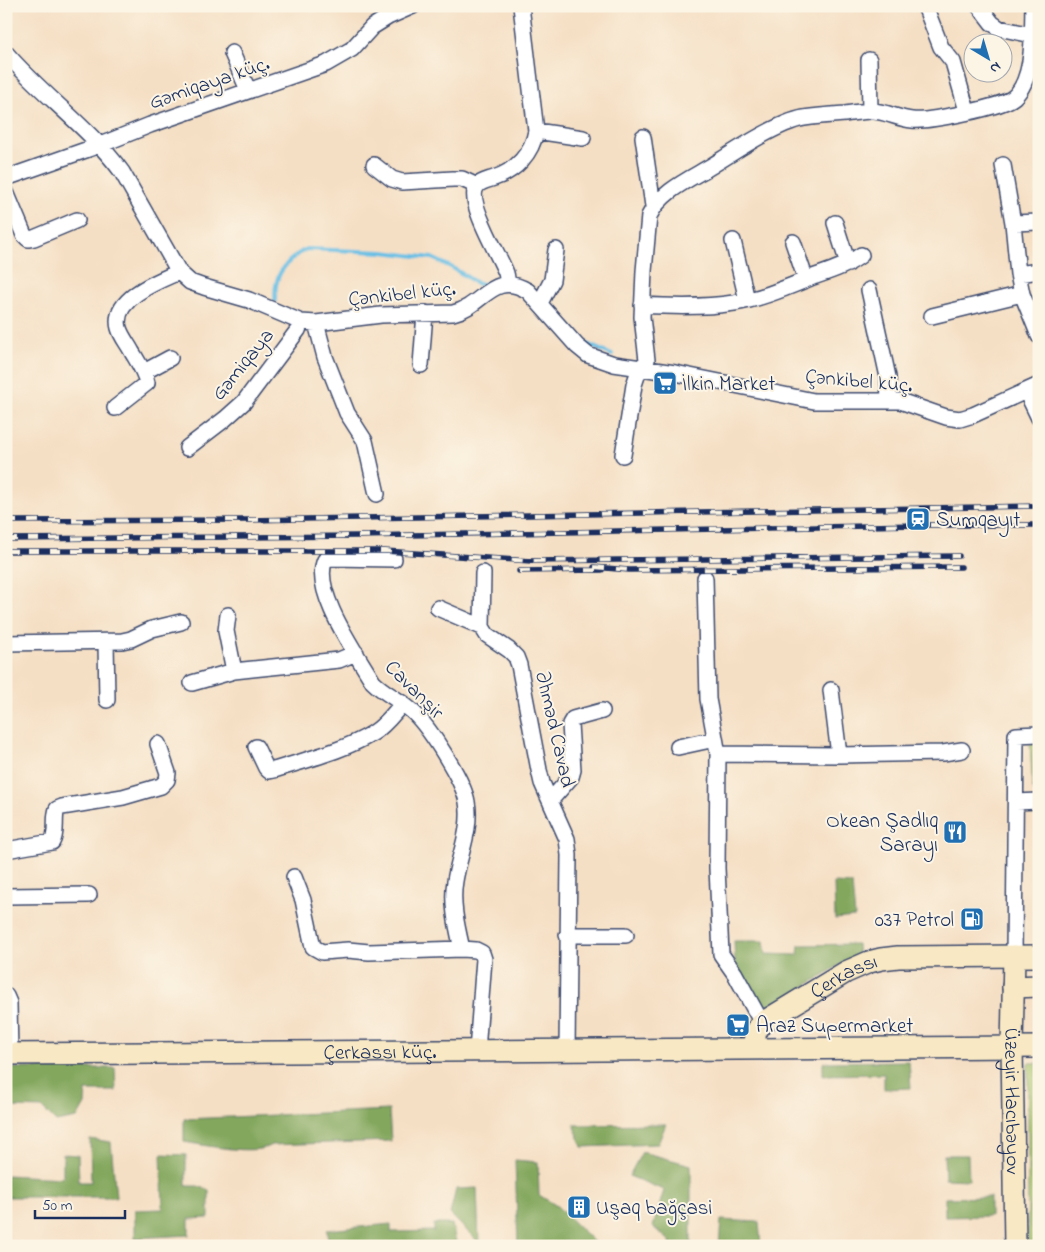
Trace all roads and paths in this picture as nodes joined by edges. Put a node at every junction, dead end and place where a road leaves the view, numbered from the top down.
1 (414, 6) edge
2 (521, 6) edge
3 (925, 6) edge
4 (979, 6) edge
5 (1033, 6) edge
6 (1032, 36) junction
7 (6, 53) edge
8 (232, 54) dead end
9 (868, 60) dead end
10 (248, 90) junction
11 (870, 111) junction
12 (967, 111) junction
13 (536, 131) junction
14 (643, 137) dead end
15 (583, 138) dead end
16 (100, 145) junction
17 (374, 165) dead end
18 (1003, 165) dead end
19 (6, 178) edge
20 (477, 186) junction
21 (6, 192) edge
22 (654, 206) junction
23 (77, 220) dead end
24 (1039, 222) edge
25 (835, 223) dead end
26 (1013, 223) junction
27 (734, 241) dead end
28 (793, 242) dead end
29 (556, 250) dead end
30 (861, 255) dead end
31 (848, 264) junction
32 (1039, 271) edge
33 (179, 272) junction
34 (1018, 274) junction
35 (806, 280) junction
36 (508, 284) junction
37 (869, 290) dead end
38 (1022, 294) junction
39 (747, 300) junction
40 (540, 303) junction
41 (642, 305) junction
42 (425, 313) junction
43 (932, 316) dead end
44 (309, 323) junction
45 (1039, 336) edge
46 (170, 358) dead end
47 (421, 364) dead end
48 (640, 369) junction
49 (144, 372) junction
50 (1032, 388) edge
51 (889, 400) junction
52 (115, 408) dead end
53 (1039, 418) edge
54 (187, 448) dead end
55 (623, 455) dead end
56 (377, 494) dead end
57 (394, 560) dead end
58 (483, 573) dead end
59 (705, 578) dead end
60 (438, 608) dead end
61 (228, 615) dead end
62 (181, 622) dead end
63 (482, 627) junction
64 (106, 642) junction
65 (6, 643) edge
66 (356, 653) junction
67 (234, 671) junction
68 (192, 683) dead end
69 (831, 690) dead end
70 (107, 700) dead end
71 (403, 703) junction
72 (602, 712) dead end
73 (1039, 734) edge
74 (158, 744) dead end
75 (716, 746) junction
76 (678, 747) dead end
77 (256, 748) dead end
78 (962, 750) dead end
79 (839, 755) junction
80 (550, 801) junction
81 (1039, 801) edge
82 (1016, 802) junction
83 (6, 850) edge
84 (294, 877) dead end
85 (89, 895) dead end
86 (6, 896) edge
87 (567, 935) junction
88 (626, 935) dead end
89 (462, 949) junction
90 (1014, 956) junction
91 (1039, 956) edge
92 (1039, 986) edge
93 (1013, 987) junction
94 (6, 996) edge
95 (762, 1023) junction
96 (1012, 1046) junction
97 (1039, 1047) edge
98 (753, 1048) junction
99 (477, 1051) junction
100 (567, 1051) junction
101 (8, 1054) edge
102 (1014, 1246) edge

1 - 10 street, Gəmiqaya küç.
2 - 13 street
3 - 12 street
4 - 6 street
5 - 6 street
6 - 12 street
7 - 16 street
8 - 10 street
9 - 11 street
10 - 16 street, Gəmiqaya küç.
11 - 12 street
11 - 22 street
13 - 15 street
13 - 20 street
14 - 22 street
16 - 19 street, Gəmiqaya küç.
16 - 33 street
17 - 20 street
18 - 26 street
20 - 36 street
21 - 23 street
22 - 41 street
24 - 26 street
25 - 31 street
26 - 34 street
27 - 39 street
28 - 35 street
29 - 40 street
30 - 31 street
31 - 35 street
32 - 34 street
33 - 44 street
33 - 49 street
34 - 38 street
35 - 39 street
36 - 40 street, Çənkibel küç.
36 - 42 street, Çənkibel küç.
37 - 51 street
38 - 43 street
38 - 45 street
39 - 41 street
40 - 48 street, Çənkibel küç.
41 - 48 street
42 - 44 street, Çənkibel küç.
42 - 47 street
44 - 54 street, Gəmiqaya
44 - 56 street
46 - 49 street
48 - 51 street, Çənkibel küç.
48 - 55 street
49 - 52 street
50 - 51 street, Çənkibel küç.
50 - 53 street
57 - 66 street, Cavanşir
58 - 63 street
59 - 75 street
60 - 63 street, Əhməd Cavad
61 - 67 street
62 - 64 street
63 - 80 street, Əhməd Cavad
64 - 65 street
64 - 70 street
66 - 67 street
66 - 71 street, Cavanşir
67 - 68 street
69 - 79 street
71 - 77 street
71 - 89 street, Cavanşir
72 - 80 street
73 - 82 street
74 - 83 street
75 - 76 street
75 - 79 street
75 - 95 street
78 - 79 street
80 - 87 street, Əhməd Cavad
81 - 82 street
82 - 90 street
84 - 89 street
85 - 86 street
87 - 88 street
87 - 100 street, Əhməd Cavad
89 - 99 street
90 - 91 street, Çerkassı
90 - 93 street, Üzeyir Hacıbəyov
90 - 95 street, Çerkassı
92 - 93 street
93 - 96 street, Üzeyir Hacıbəyov
94 - 101 street
95 - 98 street
96 - 97 street
96 - 98 street
96 - 102 street, Üzeyir Hacıbəyov
98 - 100 street, Çerkassı küç.
99 - 100 street, Çerkassı küç.
99 - 101 street, Çerkassı küç.

